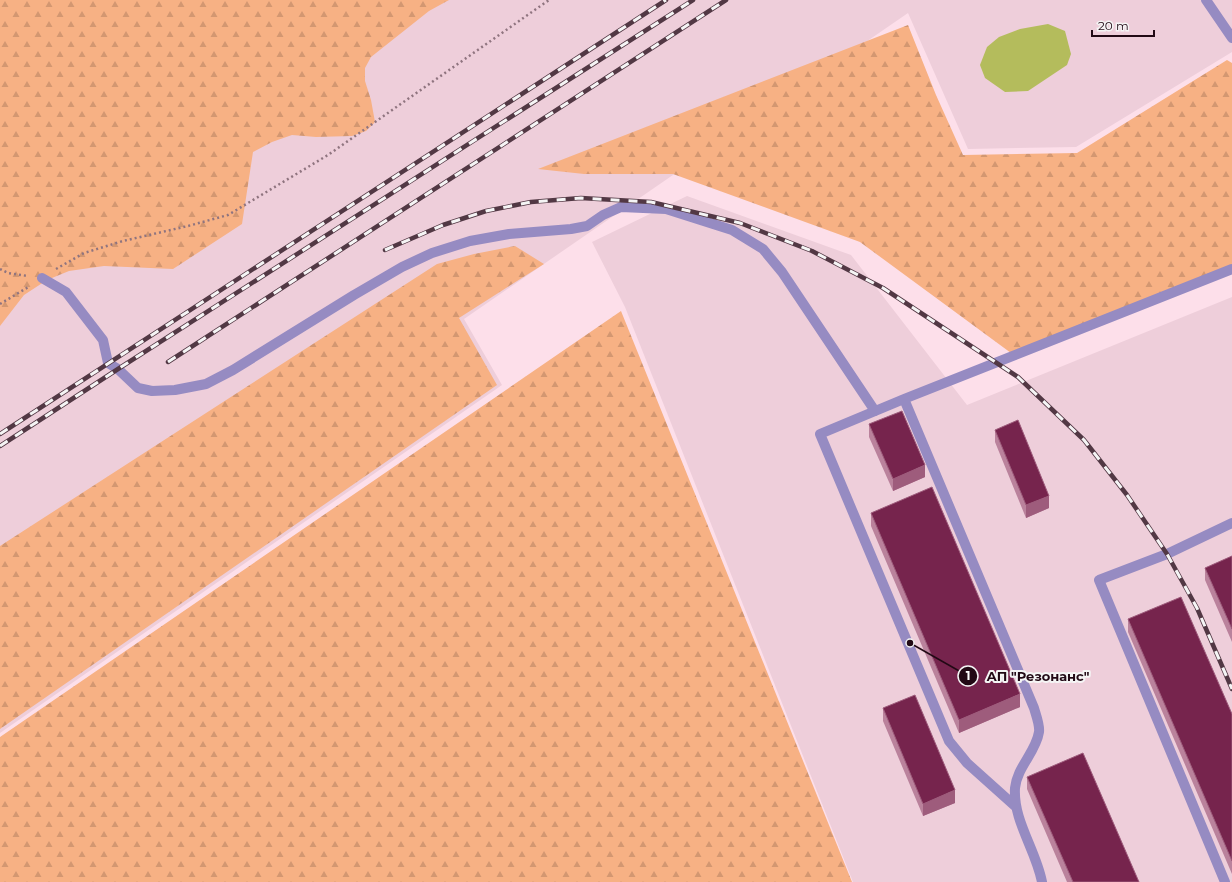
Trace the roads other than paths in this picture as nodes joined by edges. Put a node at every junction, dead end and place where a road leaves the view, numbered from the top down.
1 (1206, 0) edge
2 (1232, 38) edge
3 (1232, 268) edge
4 (42, 278) road end
5 (904, 399) junction
6 (876, 410) junction
7 (1232, 523) edge
8 (1015, 806) junction
9 (1042, 882) edge
10 (1225, 882) edge

1 - 2 lane
3 - 5 lane
4 - 6 lane
5 - 6 lane
5 - 8 lane
6 - 8 lane
7 - 10 lane
8 - 9 lane

